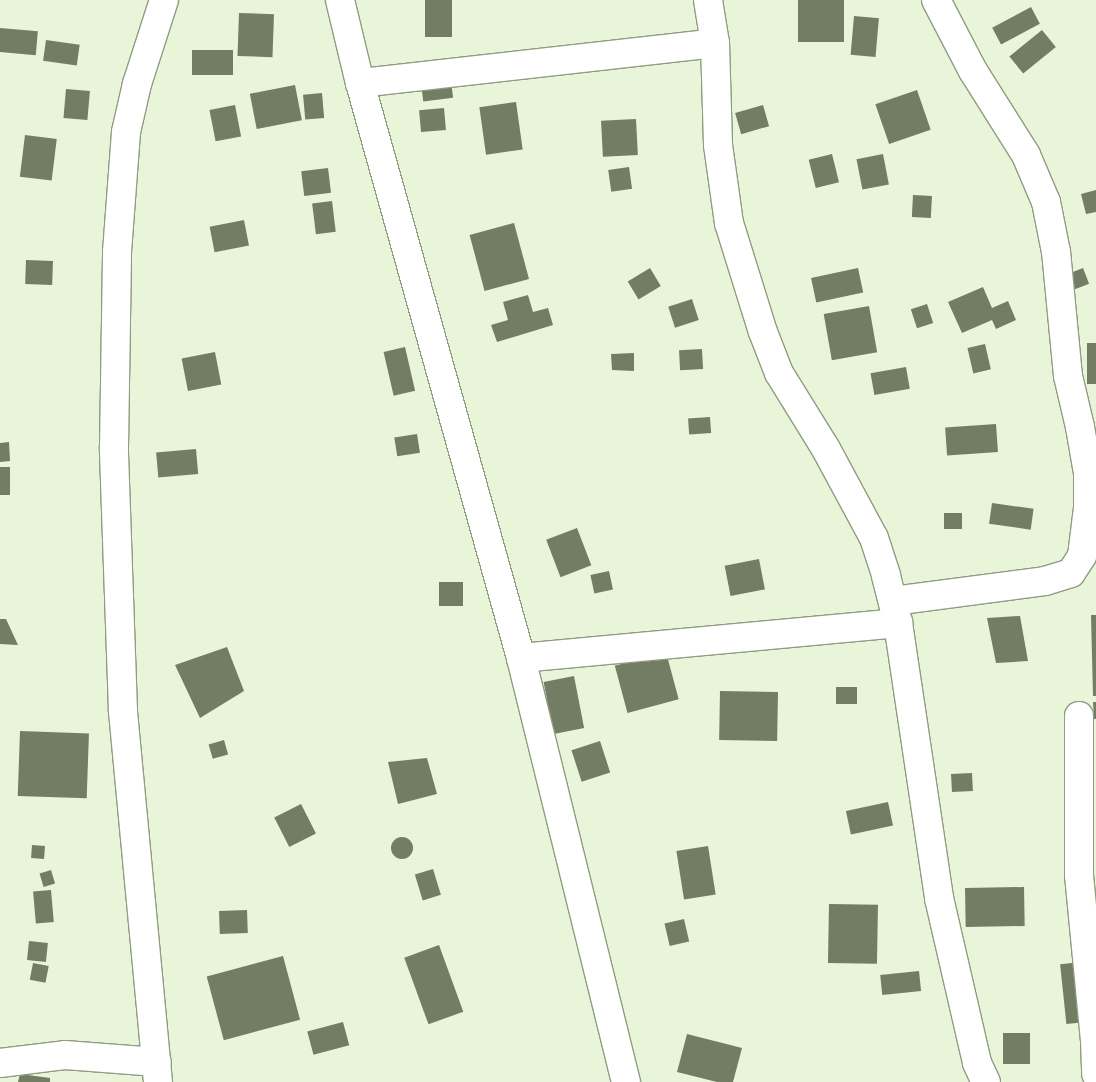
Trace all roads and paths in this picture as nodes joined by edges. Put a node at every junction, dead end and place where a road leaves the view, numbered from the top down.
1 (164, 0) edge
2 (340, 0) edge
3 (708, 0) edge
4 (936, 0) edge
5 (715, 43) junction
6 (360, 82) junction
7 (896, 612) junction
8 (521, 658) junction
9 (1085, 726) edge
10 (0, 1063) edge
11 (158, 1072) edge
12 (1096, 1074) edge
13 (626, 1082) edge
14 (986, 1082) edge

1 - 11 street
2 - 6 street
3 - 5 street
4 - 7 street
5 - 6 street
5 - 7 street
6 - 8 street
7 - 8 street
7 - 14 street
8 - 13 street
9 - 12 street
10 - 11 street

